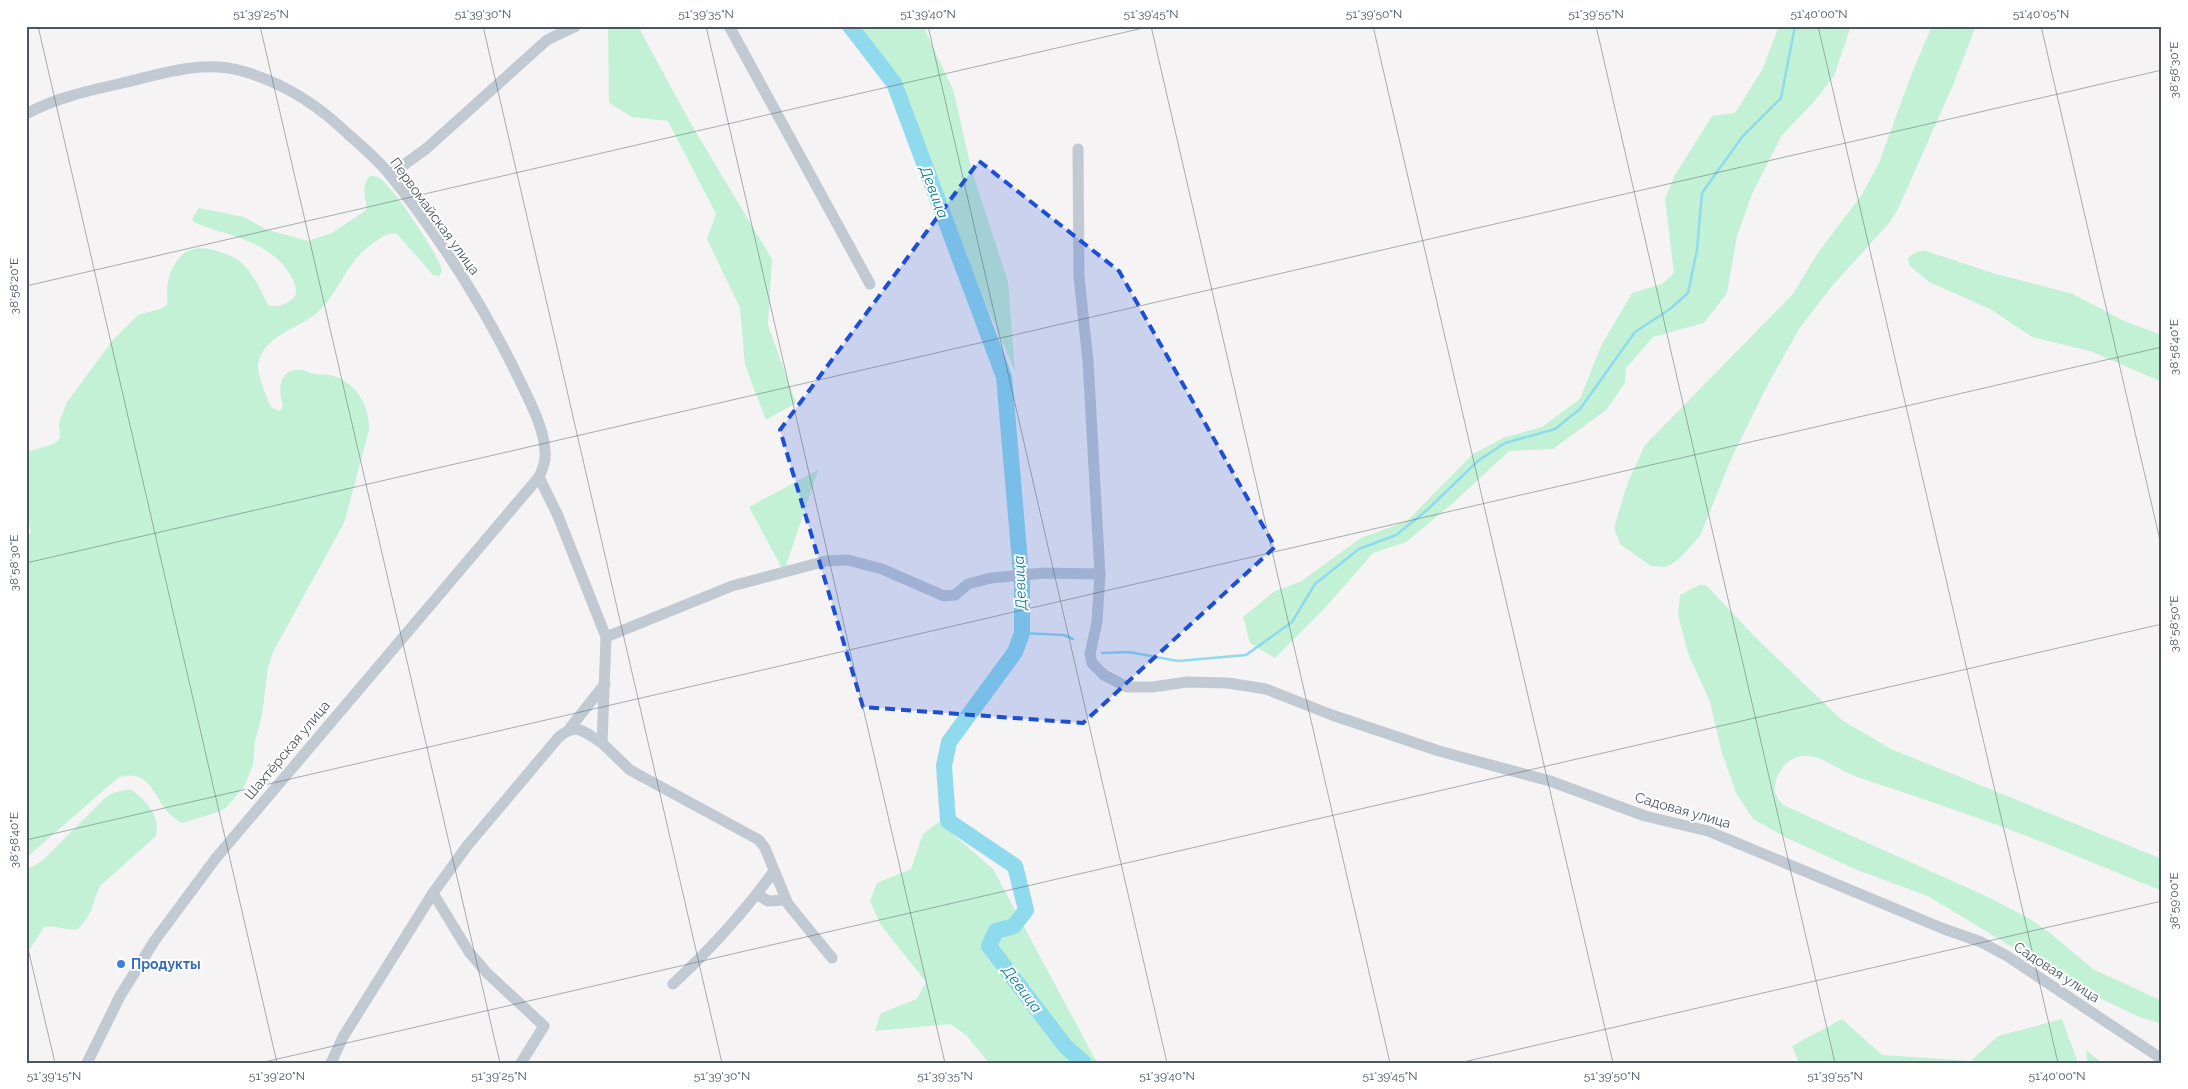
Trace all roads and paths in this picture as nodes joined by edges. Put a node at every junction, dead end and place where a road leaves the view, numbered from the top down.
1 (576, 26) edge
2 (729, 26) edge
3 (26, 114) edge
4 (1078, 149) dead end
5 (390, 175) junction
6 (870, 284) dead end
7 (539, 476) junction
8 (1100, 574) junction
9 (606, 637) junction
10 (605, 684) junction
11 (570, 728) junction
12 (602, 743) junction
13 (774, 871) junction
14 (434, 893) junction
15 (757, 894) junction
16 (786, 900) junction
17 (832, 958) dead end
18 (673, 984) dead end
19 (2162, 1059) edge
20 (87, 1063) edge
21 (331, 1063) edge
22 (522, 1063) edge

1 - 5 street
2 - 6 street
3 - 5 street, Первомайская улица
4 - 8 street, Садовая улица
5 - 7 street, Первомайская улица
7 - 9 street
7 - 20 street, Шахтёрская улица
8 - 9 street
8 - 19 street, Садовая улица
9 - 10 street
10 - 11 street
10 - 12 street
11 - 12 street
11 - 14 street
12 - 13 street
13 - 15 street
13 - 16 street
14 - 21 street
14 - 22 street
15 - 16 street
15 - 18 street
16 - 17 street

